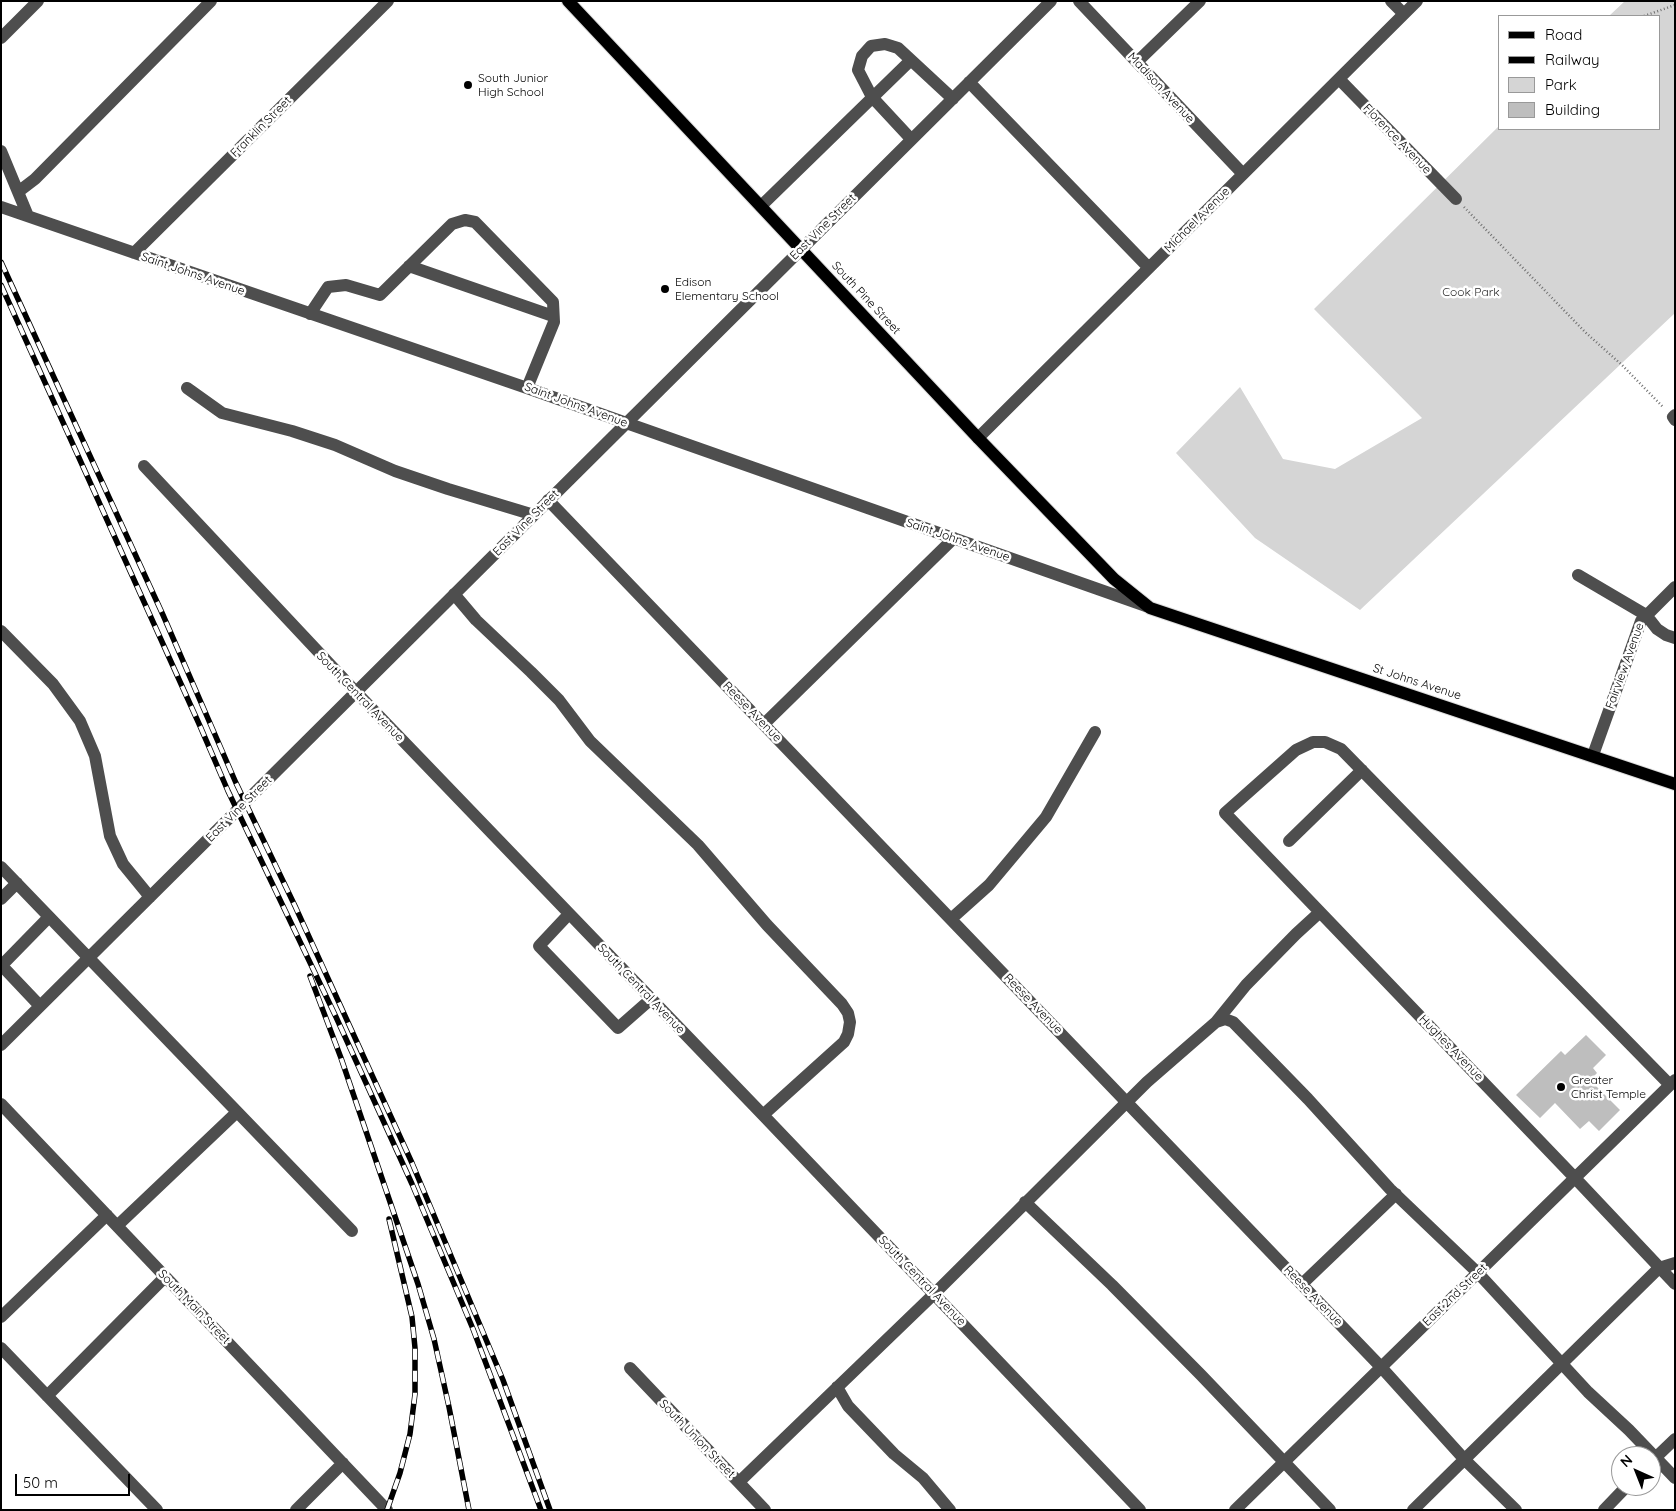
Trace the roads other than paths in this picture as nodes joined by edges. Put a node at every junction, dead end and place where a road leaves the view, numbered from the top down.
1 (38, 1) edge
2 (211, 1) edge
3 (388, 1) edge
4 (568, 1) edge
5 (1051, 1) edge
6 (1079, 1) edge
7 (1200, 1) edge
8 (1391, 1) edge
9 (1417, 1) edge
10 (1404, 14) junction
11 (1, 38) edge
12 (911, 60) junction
13 (1137, 62) junction
14 (1339, 79) junction
15 (969, 82) junction
16 (872, 97) junction
17 (952, 99) junction
18 (912, 139) junction
19 (1, 151) edge
20 (1243, 174) junction
21 (18, 192) junction
22 (1456, 199) road end
23 (761, 206) junction
24 (1, 207) edge
25 (28, 216) junction
26 (801, 249) junction
27 (134, 253) junction
28 (409, 266) junction
29 (1149, 268) junction
30 (310, 314) junction
31 (554, 319) junction
32 (188, 388) dead end
33 (527, 388) junction
34 (626, 423) junction
35 (978, 438) junction
36 (144, 466) dead end
37 (548, 500) junction
38 (534, 515) junction
39 (954, 538) junction
40 (1578, 575) dead end
41 (1675, 587) edge
42 (454, 594) junction
43 (1150, 608) junction
44 (1646, 615) junction
45 (1, 631) edge
46 (1675, 638) edge
47 (356, 692) junction
48 (764, 724) junction
49 (1094, 732) dead end
50 (1593, 755) junction
51 (1362, 770) junction
52 (1675, 784) edge
53 (1289, 841) dead end
54 (1, 867) edge
55 (17, 883) junction
56 (150, 897) junction
57 (1, 899) edge
58 (1320, 912) junction
59 (569, 914) junction
60 (49, 917) junction
61 (951, 919) junction
62 (88, 959) junction
63 (2, 966) edge
64 (651, 998) junction
65 (40, 1006) junction
66 (1216, 1022) junction
67 (1, 1046) edge
68 (1672, 1083) edge
69 (1126, 1102) junction
70 (1, 1104) edge
71 (237, 1112) junction
72 (764, 1116) junction
73 (1575, 1178) junction
74 (1396, 1194) junction
75 (1025, 1202) junction
76 (107, 1215) junction
77 (117, 1226) junction
78 (352, 1231) dead end
79 (1675, 1263) edge
80 (1660, 1268) junction
81 (1478, 1272) junction
82 (166, 1277) junction
83 (1302, 1284) junction
84 (1675, 1284) edge
85 (934, 1294) junction
86 (1, 1317) edge
87 (1, 1348) edge
88 (1562, 1364) junction
89 (1381, 1367) junction
90 (630, 1368) dead end
91 (837, 1387) junction
92 (47, 1396) junction
93 (1675, 1439) edge
94 (1640, 1446) edge
95 (1661, 1452) edge
96 (1465, 1460) junction
97 (1284, 1462) junction
98 (343, 1463) junction
99 (1661, 1467) edge
100 (1675, 1478) edge
101 (739, 1482) junction
102 (1618, 1496) edge
103 (157, 1510) edge
104 (296, 1510) edge
105 (387, 1510) edge
106 (765, 1510) edge
107 (950, 1510) edge
108 (1140, 1510) edge
109 (1235, 1510) edge
110 (1330, 1510) edge
111 (1413, 1510) edge
112 (1516, 1510) edge
113 (1604, 1510) edge

1 - 11 street
2 - 21 street
3 - 27 street, Franklin Street
4 - 23 main road, South Pine Street
5 - 15 street, East Vine Street
6 - 13 street, Madison Avenue
7 - 13 street
8 - 10 street
9 - 10 street, Michael Avenue
10 - 14 street, Michael Avenue
12 - 16 street
12 - 16 street
12 - 17 street
13 - 20 street, Madison Avenue
14 - 20 street, Michael Avenue
14 - 22 street, Florence Avenue
15 - 17 street, East Vine Street
15 - 29 street
16 - 18 street
16 - 23 street
17 - 18 street, East Vine Street
18 - 26 street, East Vine Street
19 - 21 street
20 - 29 street, Michael Avenue
21 - 25 street
23 - 26 main road, South Pine Street
24 - 25 street, Saint Johns Avenue
25 - 27 street, Saint Johns Avenue
26 - 34 street, East Vine Street
26 - 35 main road, South Pine Street
27 - 30 street, Saint Johns Avenue
28 - 30 street
28 - 31 street
28 - 31 street
29 - 35 street, Michael Avenue
30 - 33 street, Saint Johns Avenue
31 - 33 street
32 - 38 street
33 - 34 street, Saint Johns Avenue
34 - 37 street, East Vine Street
34 - 39 street, Saint Johns Avenue
35 - 43 main road, South Pine Street
36 - 47 street, South Central Avenue
37 - 38 street, East Vine Street
37 - 48 street, Reese Avenue
38 - 42 street, East Vine Street
39 - 43 street, Saint Johns Avenue
39 - 48 street
40 - 44 street
41 - 44 street, Fairview Avenue
42 - 47 street, East Vine Street
42 - 72 street
43 - 50 main road, St Johns Avenue
44 - 46 street
44 - 50 street, Fairview Avenue
45 - 56 street
47 - 56 street, East Vine Street
47 - 59 street, South Central Avenue
48 - 61 street, Reese Avenue
49 - 61 street
50 - 52 main road, St Johns Avenue
51 - 53 street
51 - 58 street, Hughes Avenue
51 - 68 street
54 - 55 street
55 - 57 street
55 - 60 street
56 - 62 street, East Vine Street
58 - 66 street
58 - 73 street, Hughes Avenue
59 - 64 street, South Central Avenue
59 - 64 street
60 - 62 street
60 - 63 street
61 - 69 street, Reese Avenue
62 - 65 street, East Vine Street
62 - 71 street
63 - 65 street
64 - 72 street, South Central Avenue
65 - 67 street, East Vine Street
66 - 69 street
66 - 74 street
68 - 73 street, East 2nd Street
69 - 75 street
69 - 83 street, Reese Avenue
70 - 76 street, South Main Street
71 - 77 street
71 - 78 street
72 - 85 street, South Central Avenue
73 - 80 street, Hughes Avenue
73 - 81 street, East 2nd Street
74 - 81 street
74 - 83 street
75 - 85 street
75 - 97 street
76 - 77 street, South Main Street
76 - 86 street
77 - 82 street, South Main Street
79 - 80 street
80 - 84 street, Hughes Avenue
80 - 88 street
81 - 88 street
81 - 89 street, East 2nd Street
82 - 92 street
82 - 98 street, South Main Street
83 - 89 street, Reese Avenue
85 - 91 street
85 - 108 street, South Central Avenue
87 - 92 street
88 - 94 street
88 - 96 street
89 - 96 street, Reese Avenue
89 - 97 street, East 2nd Street
90 - 101 street, South Union Street
91 - 101 street
91 - 107 street
92 - 103 street
93 - 95 street
96 - 111 street
96 - 112 street, Reese Avenue
97 - 109 street, East 2nd Street
97 - 110 street
98 - 104 street
98 - 105 street, South Main Street
99 - 100 street
101 - 106 street, South Union Street
102 - 113 street

